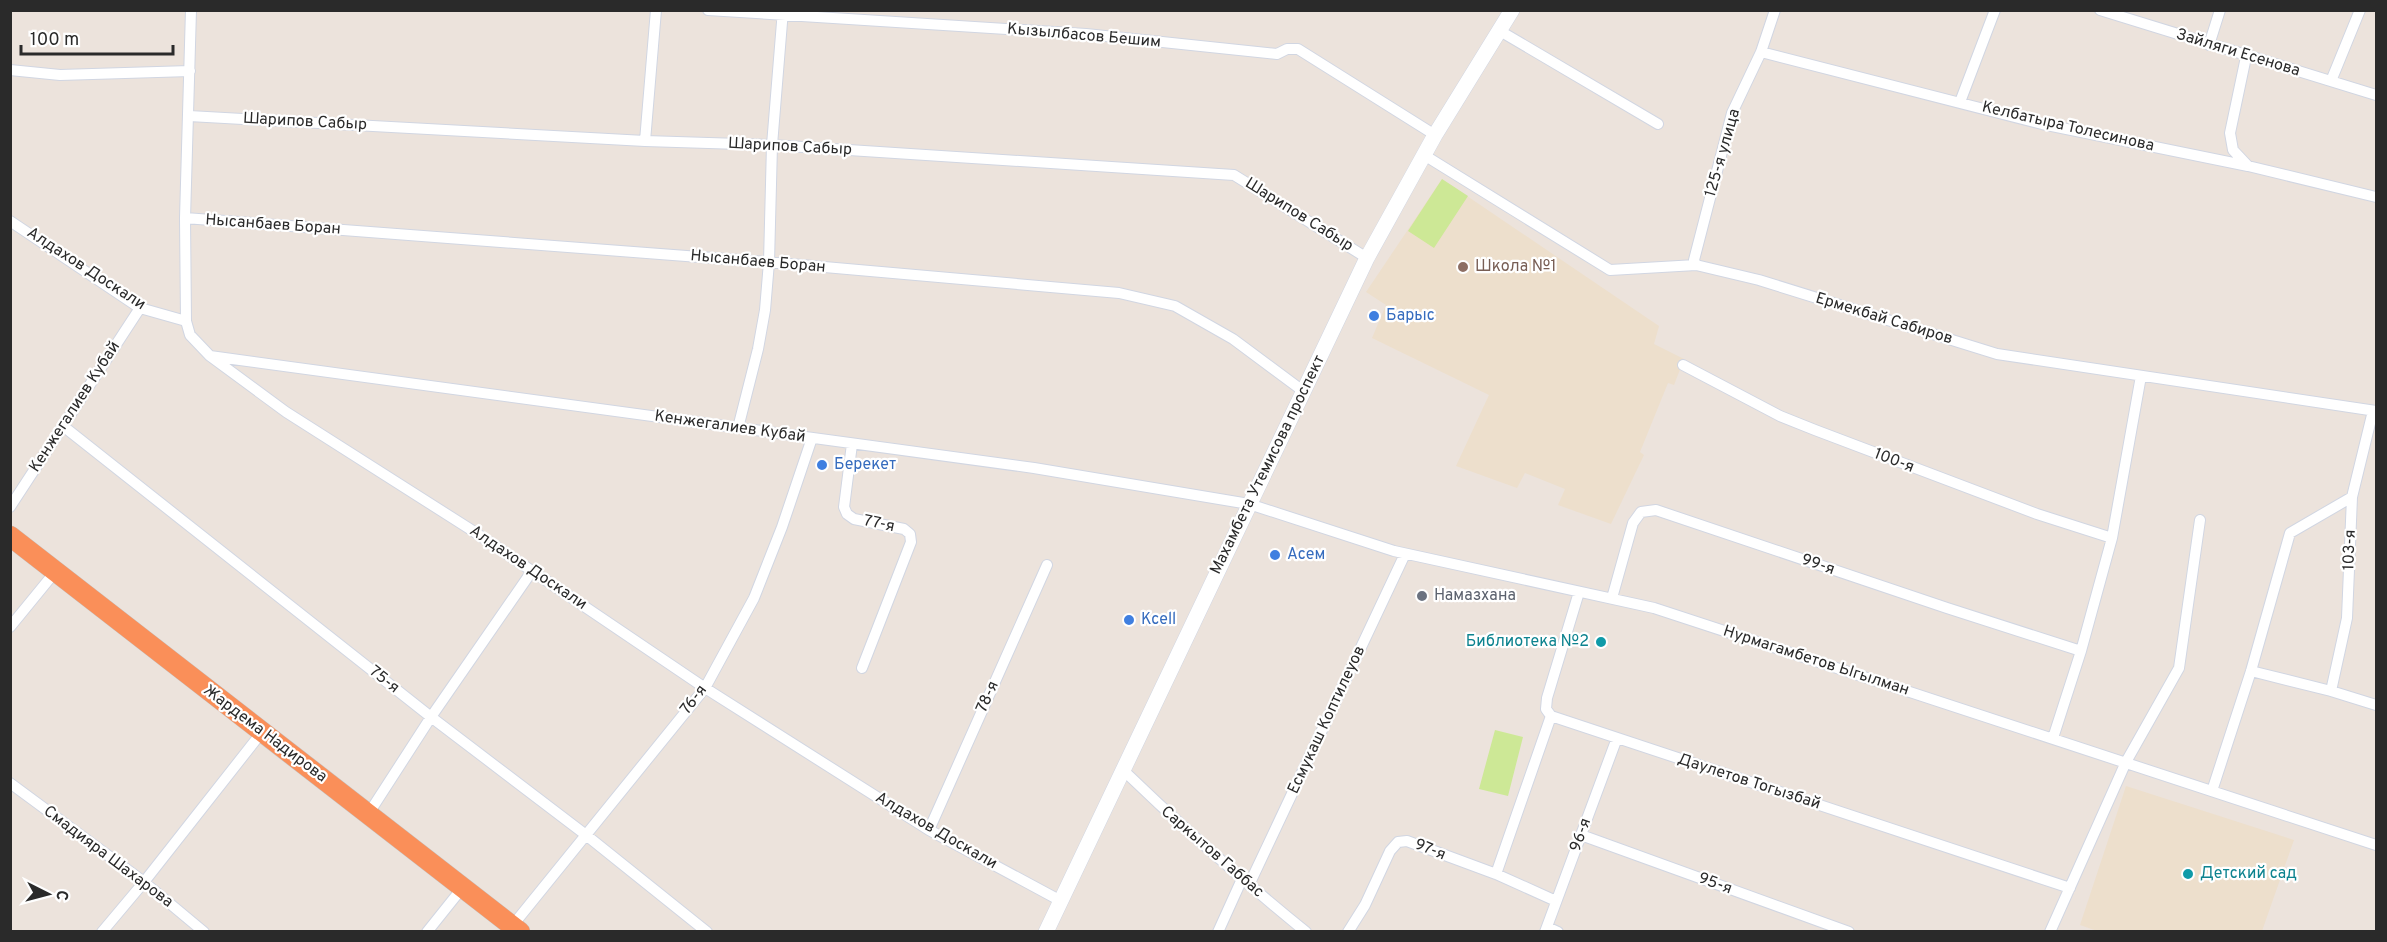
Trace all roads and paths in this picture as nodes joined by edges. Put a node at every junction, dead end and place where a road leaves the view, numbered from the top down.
1 (191, 10) edge
2 (656, 10) edge
3 (708, 10) edge
4 (1512, 10) edge
5 (1774, 10) edge
6 (1995, 10) edge
7 (2100, 10) edge
8 (2220, 10) edge
9 (2360, 10) edge
10 (783, 13) edge
11 (1500, 31) junction
12 (2210, 45) junction
13 (1761, 52) junction
14 (2246, 57) junction
15 (10, 70) edge
16 (190, 71) junction
17 (2331, 81) junction
18 (2376, 95) edge
19 (1960, 102) junction
20 (189, 116) junction
21 (1658, 124) dead end
22 (1434, 135) junction
23 (645, 141) junction
24 (772, 145) junction
25 (1424, 155) junction
26 (2248, 166) junction
27 (2376, 197) edge
28 (185, 218) junction
29 (10, 221) edge
30 (1367, 258) junction
31 (769, 262) junction
32 (1696, 265) junction
33 (140, 308) junction
34 (186, 321) junction
35 (210, 356) junction
36 (1683, 365) dead end
37 (2141, 376) junction
38 (1303, 391) junction
39 (2375, 411) edge
40 (63, 426) junction
41 (738, 428) junction
42 (812, 438) junction
43 (852, 444) junction
44 (2352, 498) junction
45 (1249, 504) junction
46 (10, 507) edge
47 (2200, 520) dead end
48 (10, 536) edge
49 (2112, 538) junction
50 (1405, 554) junction
51 (1047, 565) dead end
52 (532, 571) junction
53 (55, 572) junction
54 (1580, 592) junction
55 (1612, 598) junction
56 (10, 627) edge
57 (2081, 651) junction
58 (862, 668) dead end
59 (2251, 671) junction
60 (705, 688) junction
61 (2331, 691) junction
62 (2376, 705) edge
63 (1551, 716) junction
64 (431, 717) junction
65 (262, 732) junction
66 (1617, 738) junction
67 (2053, 738) junction
68 (2126, 762) junction
69 (1122, 769) junction
70 (10, 783) edge
71 (2212, 791) junction
72 (369, 813) junction
73 (929, 830) junction
74 (586, 835) junction
75 (1581, 835) junction
76 (2376, 841) edge
77 (1496, 874) junction
78 (144, 882) junction
79 (1246, 882) junction
80 (462, 887) junction
81 (2070, 888) junction
82 (1061, 901) junction
83 (1556, 902) junction
84 (517, 928) edge
85 (1546, 929) edge
86 (102, 932) edge
87 (204, 932) edge
88 (427, 932) edge
89 (707, 932) edge
90 (1046, 932) edge
91 (1218, 932) edge
92 (1305, 932) edge
93 (1348, 932) edge
94 (1558, 932) edge
95 (1849, 932) edge
96 (2050, 932) edge

1 - 16 street
2 - 23 street
3 - 10 street, Кызылбасов Бешим
4 - 11 street, Махамбета Утемисова проспект
5 - 13 street, 125-я улица
6 - 19 street
7 - 12 street, Зайляги Есенова
8 - 12 street
9 - 17 street
10 - 22 street, Кызылбасов Бешим
10 - 24 street
11 - 21 street
11 - 22 street, Махамбета Утемисова проспект
12 - 14 street, Зайляги Есенова
13 - 19 street, Келбатыра Толесинова
13 - 32 street, 125-я улица
14 - 17 street, Зайляги Есенова
14 - 26 street
15 - 16 street
16 - 20 street
17 - 18 street, Зайляги Есенова
19 - 26 street, Келбатыра Толесинова
20 - 23 street, Шарипов Сабыр
20 - 28 street
22 - 25 street, Махамбета Утемисова проспект
23 - 24 street, Шарипов Сабыр
24 - 30 street, Шарипов Сабыр
24 - 31 street
25 - 30 street, Махамбета Утемисова проспект
25 - 32 street, Ермекбай Сабиров
26 - 27 street, Келбатыра Толесинова
28 - 31 street, Нысанбаев Боран
28 - 34 street
29 - 33 street, Алдахов Доскали
30 - 38 street, Махамбета Утемисова проспект
31 - 38 street, Нысанбаев Боран
31 - 41 street
32 - 37 street, Ермекбай Сабиров
33 - 34 street, Алдахов Доскали
33 - 40 street, Кенжегалиев Кубай
34 - 35 street, Алдахов Доскали
35 - 41 street, Кенжегалиев Кубай
35 - 52 street, Алдахов Доскали
36 - 49 street, 100-я
37 - 39 street, Ермекбай Сабиров
37 - 49 street
38 - 45 street, Махамбета Утемисова проспект
39 - 44 street, 103-я
40 - 46 street, Кенжегалиев Кубай
40 - 64 street, 75-я
41 - 42 street, Кенжегалиев Кубай
42 - 43 street, Кенжегалиев Кубай
42 - 60 street, 76-я
43 - 45 street, Кенжегалиев Кубай
43 - 58 street, 77-я
44 - 59 street
44 - 61 street, 103-я
45 - 50 street, Нурмагамбетов Ыгылман
45 - 69 street, Махамбета Утемисова проспект
47 - 68 street
48 - 53 highway, Жардема Надирова
49 - 57 street
50 - 54 street, Нурмагамбетов Ыгылман
50 - 79 street, Есмукаш Коптилеуов
51 - 73 street, 78-я
52 - 60 street, Алдахов Доскали
52 - 64 street
53 - 56 street
53 - 65 highway, Жардема Надирова
54 - 55 street, Нурмагамбетов Ыгылман
54 - 63 street
55 - 57 street, 99-я
55 - 67 street, Нурмагамбетов Ыгылман
57 - 67 street
59 - 61 street
59 - 71 street
60 - 73 street, Алдахов Доскали
60 - 74 street, 76-я
61 - 62 street
63 - 66 street, Даулетов Тогызбай
63 - 77 street
64 - 72 street
64 - 74 street, 75-я
65 - 72 highway, Жардема Надирова
65 - 78 street
66 - 75 street, 96-я
66 - 81 street, Даулетов Тогызбай
67 - 68 street, Нурмагамбетов Ыгылман
68 - 71 street, Нурмагамбетов Ыгылман
68 - 81 street
69 - 79 street, Саркытов Габбас
69 - 82 street, Махамбета Утемисова проспект
70 - 78 street, Смадияра Шахарова
71 - 76 street, Нурмагамбетов Ыгылман
72 - 80 highway, Жардема Надирова
73 - 82 street, Алдахов Доскали
74 - 84 street, 76-я
74 - 89 street, 75-я
75 - 83 street, 96-я
75 - 95 street, 95-я
77 - 83 street, 97-я
77 - 93 street, 97-я
78 - 86 street
78 - 87 street, Смадияра Шахарова
79 - 91 street, Есмукаш Коптилеуов
79 - 92 street, Саркытов Габбас
80 - 84 highway, Жардема Надирова
80 - 88 street
81 - 96 street
82 - 90 street, Махамбета Утемисова проспект
83 - 85 street, 96-я
85 - 94 street

